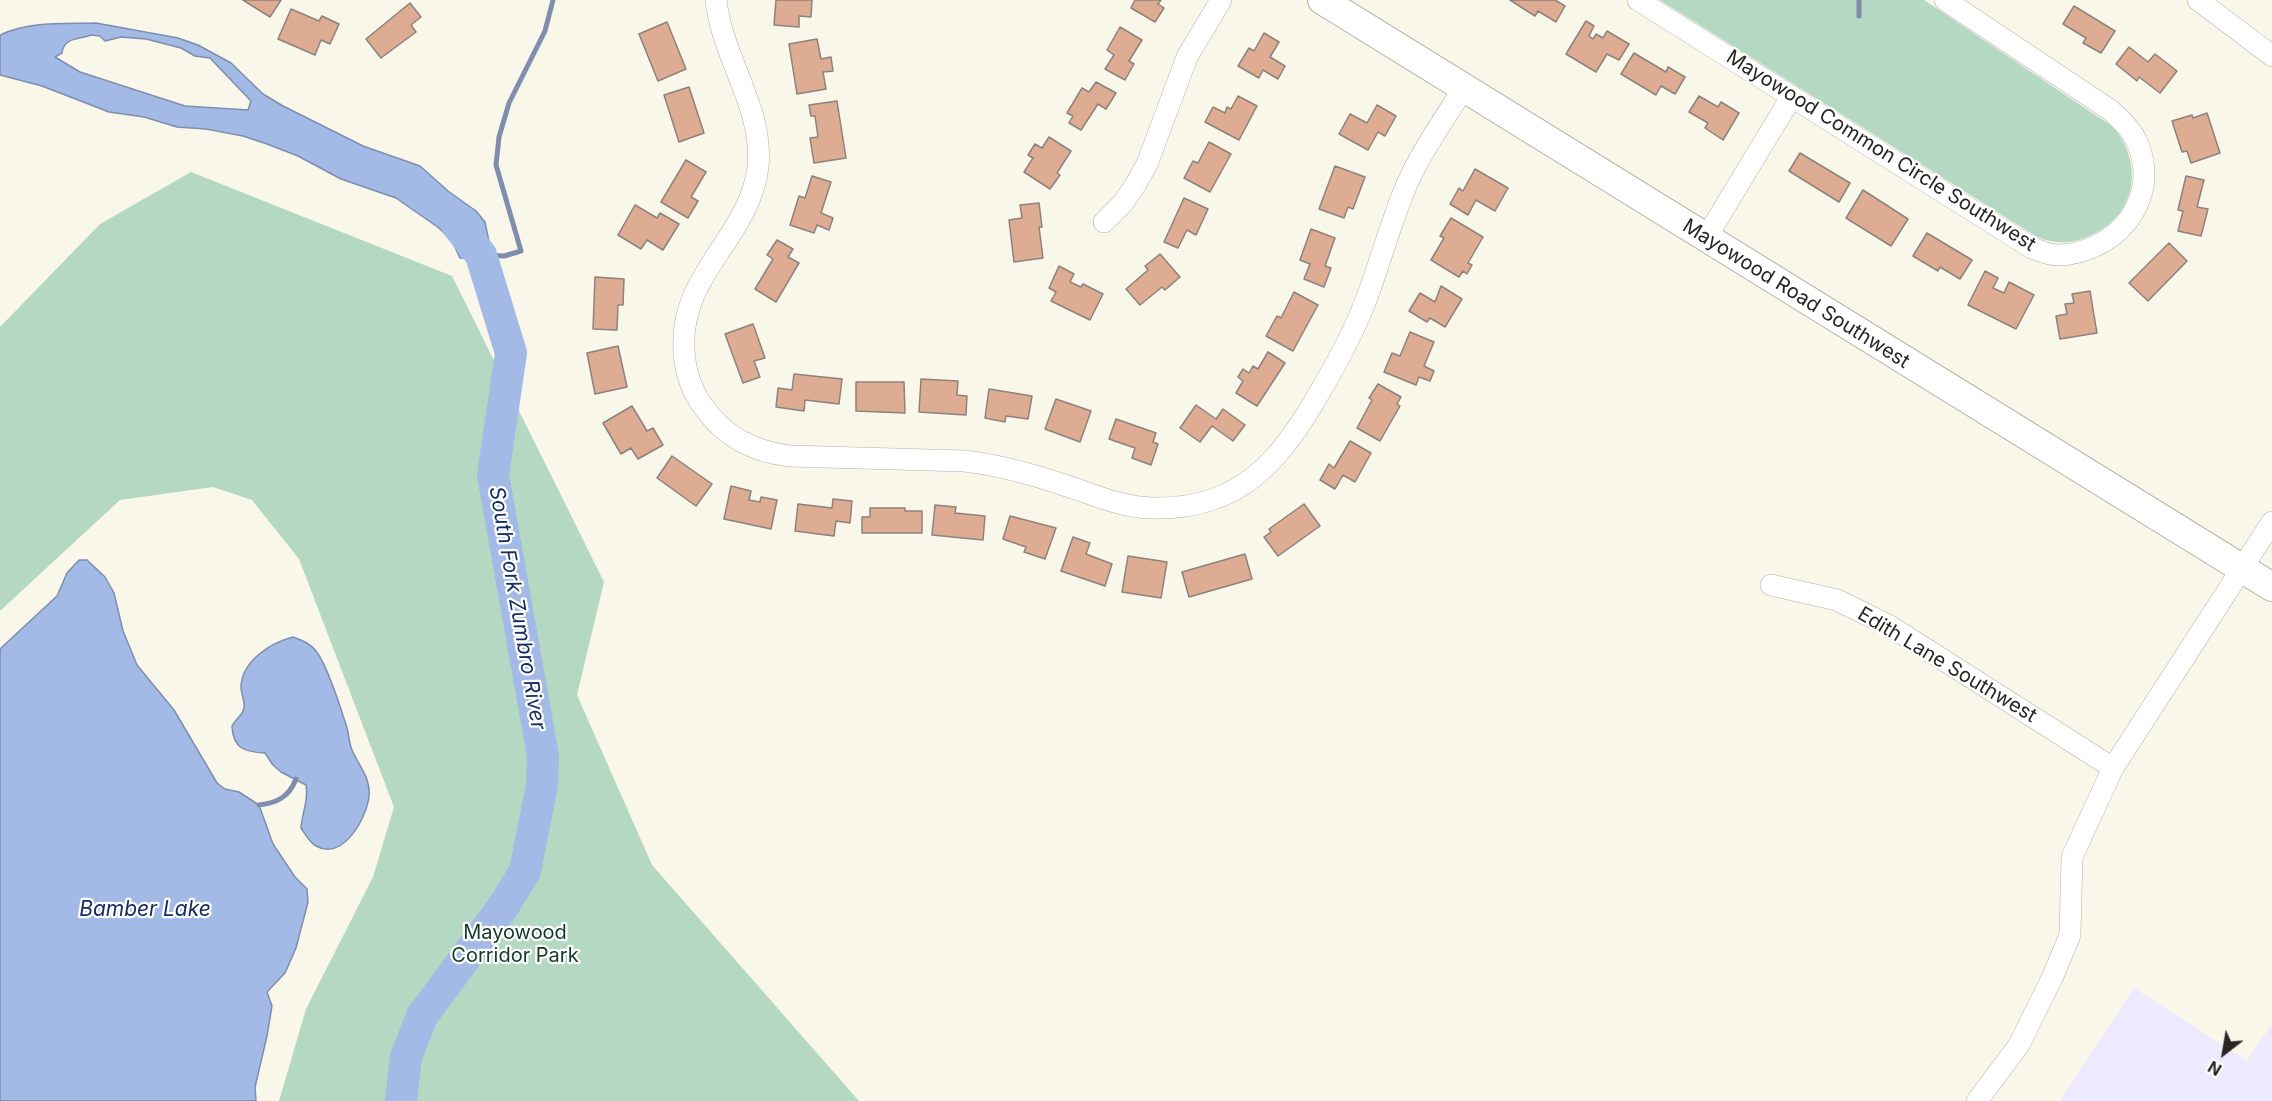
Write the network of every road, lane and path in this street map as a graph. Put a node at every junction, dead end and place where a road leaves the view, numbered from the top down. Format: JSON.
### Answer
{"nodes":[{"id":1,"x":716,"y":0,"type":"edge"},
{"id":2,"x":1221,"y":0,"type":"edge"},
{"id":3,"x":1322,"y":0,"type":"edge"},
{"id":4,"x":1638,"y":0,"type":"edge"},
{"id":5,"x":1945,"y":0,"type":"edge"},
{"id":6,"x":2198,"y":0,"type":"edge"},
{"id":7,"x":2272,"y":56,"type":"edge"},
{"id":8,"x":1464,"y":88,"type":"junction"},
{"id":9,"x":1792,"y":96,"type":"junction"},
{"id":10,"x":1104,"y":222,"type":"dead end"},
{"id":11,"x":1706,"y":238,"type":"junction"},
{"id":12,"x":2272,"y":522,"type":"edge"},
{"id":13,"x":2242,"y":569,"type":"junction"},
{"id":14,"x":1771,"y":585,"type":"dead end"},
{"id":15,"x":2272,"y":587,"type":"edge"},
{"id":16,"x":2113,"y":768,"type":"junction"},
{"id":17,"x":1977,"y":1101,"type":"edge"}],
"edges":[{"from":1,"to":8,"type":"street"},
{"from":2,"to":10,"type":"street"},
{"from":3,"to":8,"type":"street","name":"Mayowood Road Southwest"},
{"from":4,"to":9,"type":"street","name":"Mayowood Common Circle Southwest"},
{"from":5,"to":9,"type":"street","name":"Mayowood Common Circle Southwest"},
{"from":6,"to":7,"type":"street"},
{"from":8,"to":11,"type":"street","name":"Mayowood Road Southwest"},
{"from":9,"to":11,"type":"street"},
{"from":11,"to":13,"type":"street","name":"Mayowood Road Southwest"},
{"from":12,"to":13,"type":"street"},
{"from":13,"to":15,"type":"street","name":"Mayowood Road Southwest"},
{"from":13,"to":16,"type":"street"},
{"from":14,"to":16,"type":"street","name":"Edith Lane Southwest"},
{"from":16,"to":17,"type":"street"}]}
